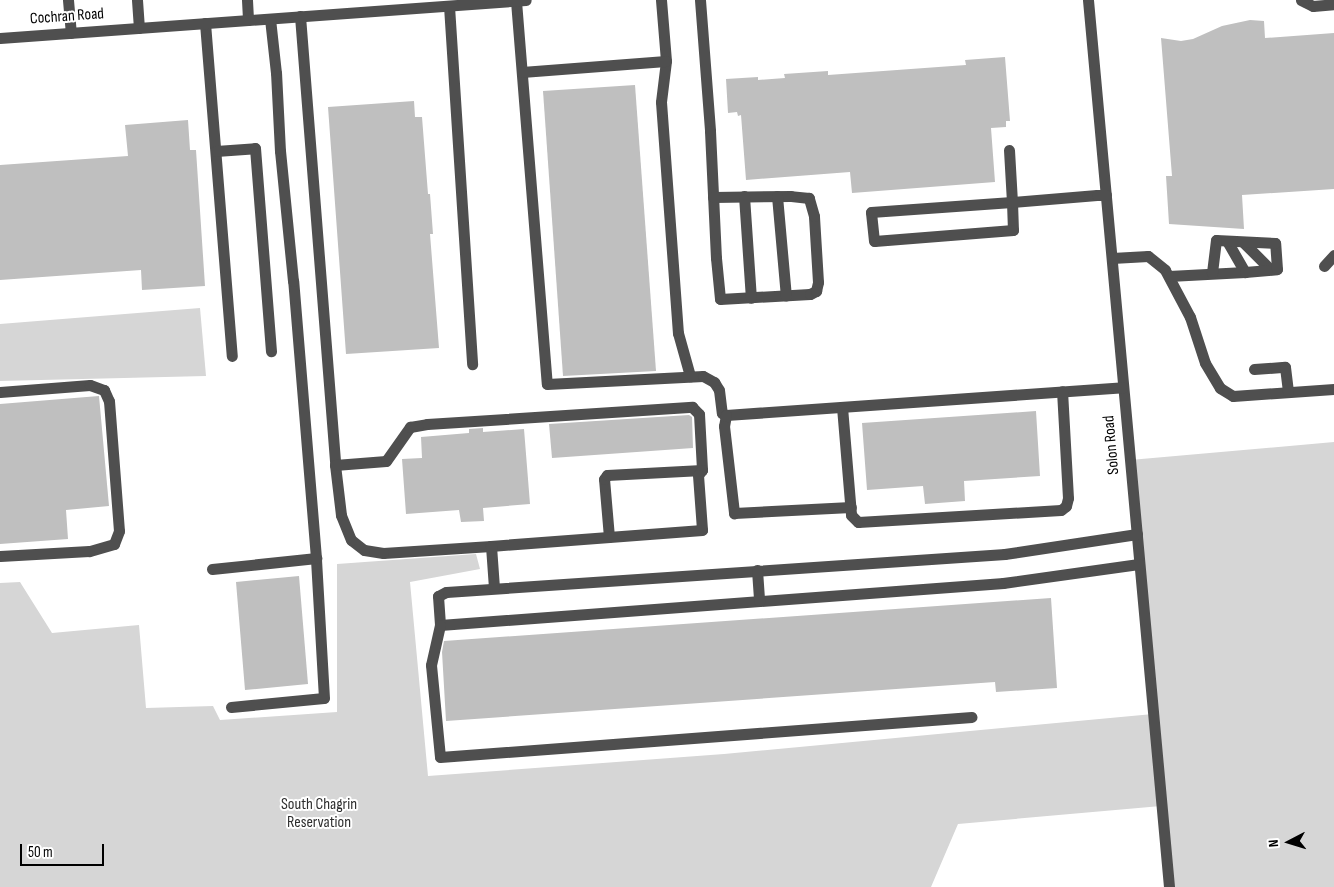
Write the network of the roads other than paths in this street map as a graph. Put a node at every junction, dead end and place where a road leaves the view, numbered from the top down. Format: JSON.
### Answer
{"nodes":[{"id":1,"x":68,"y":0,"type":"edge"},
{"id":2,"x":137,"y":0,"type":"edge"},
{"id":3,"x":247,"y":0,"type":"edge"},
{"id":4,"x":521,"y":0,"type":"edge"},
{"id":5,"x":661,"y":0,"type":"edge"},
{"id":6,"x":700,"y":0,"type":"edge"},
{"id":7,"x":1088,"y":0,"type":"edge"},
{"id":8,"x":1301,"y":0,"type":"edge"},
{"id":9,"x":1334,"y":4,"type":"edge"},
{"id":10,"x":377,"y":5,"type":"edge"},
{"id":11,"x":449,"y":6,"type":"junction"},
{"id":12,"x":300,"y":16,"type":"junction"},
{"id":13,"x":270,"y":19,"type":"junction"},
{"id":14,"x":248,"y":20,"type":"junction"},
{"id":15,"x":205,"y":23,"type":"junction"},
{"id":16,"x":139,"y":28,"type":"junction"},
{"id":17,"x":70,"y":33,"type":"junction"},
{"id":18,"x":0,"y":38,"type":"edge"},
{"id":19,"x":666,"y":61,"type":"junction"},
{"id":20,"x":522,"y":72,"type":"junction"},
{"id":21,"x":1009,"y":150,"type":"dead end"},
{"id":22,"x":216,"y":151,"type":"junction"},
{"id":23,"x":1106,"y":195,"type":"junction"},
{"id":24,"x":744,"y":196,"type":"junction"},
{"id":25,"x":777,"y":196,"type":"junction"},
{"id":26,"x":713,"y":197,"type":"junction"},
{"id":27,"x":1012,"y":202,"type":"junction"},
{"id":28,"x":1227,"y":241,"type":"junction"},
{"id":29,"x":1243,"y":242,"type":"junction"},
{"id":30,"x":1334,"y":255,"type":"edge"},
{"id":31,"x":1112,"y":258,"type":"junction"},
{"id":32,"x":1324,"y":266,"type":"dead end"},
{"id":33,"x":1270,"y":270,"type":"junction"},
{"id":34,"x":1245,"y":272,"type":"junction"},
{"id":35,"x":1212,"y":273,"type":"junction"},
{"id":36,"x":1169,"y":276,"type":"junction"},
{"id":37,"x":786,"y":296,"type":"junction"},
{"id":38,"x":752,"y":298,"type":"junction"},
{"id":39,"x":272,"y":351,"type":"dead end"},
{"id":40,"x":232,"y":356,"type":"dead end"},
{"id":41,"x":472,"y":364,"type":"dead end"},
{"id":42,"x":1254,"y":369,"type":"dead end"},
{"id":43,"x":690,"y":376,"type":"junction"},
{"id":44,"x":1123,"y":387,"type":"junction"},
{"id":45,"x":1334,"y":389,"type":"edge"},
{"id":46,"x":1062,"y":391,"type":"junction"},
{"id":47,"x":0,"y":392,"type":"edge"},
{"id":48,"x":1288,"y":392,"type":"junction"},
{"id":49,"x":842,"y":407,"type":"junction"},
{"id":50,"x":726,"y":415,"type":"junction"},
{"id":51,"x":335,"y":465,"type":"junction"},
{"id":52,"x":702,"y":470,"type":"junction"},
{"id":53,"x":851,"y":508,"type":"junction"},
{"id":54,"x":1137,"y":534,"type":"junction"},
{"id":55,"x":609,"y":537,"type":"junction"},
{"id":56,"x":491,"y":546,"type":"junction"},
{"id":57,"x":0,"y":556,"type":"edge"},
{"id":58,"x":316,"y":558,"type":"junction"},
{"id":59,"x":1139,"y":564,"type":"junction"},
{"id":60,"x":212,"y":569,"type":"dead end"},
{"id":61,"x":757,"y":570,"type":"junction"},
{"id":62,"x":494,"y":588,"type":"junction"},
{"id":63,"x":759,"y":601,"type":"junction"},
{"id":64,"x":440,"y":625,"type":"junction"},
{"id":65,"x":231,"y":707,"type":"dead end"},
{"id":66,"x":971,"y":717,"type":"dead end"},
{"id":67,"x":1169,"y":887,"type":"edge"}],
"edges":[{"from":1,"to":17,"type":"street"},
{"from":2,"to":16,"type":"street"},
{"from":3,"to":14,"type":"street"},
{"from":4,"to":11,"type":"street","name":"Cochran Road"},
{"from":4,"to":20,"type":"street"},
{"from":5,"to":19,"type":"street"},
{"from":6,"to":26,"type":"street"},
{"from":7,"to":23,"type":"street","name":"Solon Road"},
{"from":8,"to":9,"type":"street"},
{"from":10,"to":11,"type":"street","name":"Cochran Road"},
{"from":10,"to":12,"type":"street","name":"Cochran Road"},
{"from":11,"to":41,"type":"street"},
{"from":12,"to":13,"type":"street","name":"Cochran Road"},
{"from":12,"to":51,"type":"street"},
{"from":13,"to":14,"type":"street","name":"Cochran Road"},
{"from":13,"to":58,"type":"street"},
{"from":14,"to":15,"type":"street","name":"Cochran Road"},
{"from":15,"to":16,"type":"street","name":"Cochran Road"},
{"from":15,"to":22,"type":"street"},
{"from":16,"to":17,"type":"street","name":"Cochran Road"},
{"from":17,"to":18,"type":"street","name":"Cochran Road"},
{"from":19,"to":20,"type":"street"},
{"from":19,"to":43,"type":"street"},
{"from":20,"to":43,"type":"street"},
{"from":21,"to":27,"type":"street"},
{"from":22,"to":39,"type":"street"},
{"from":22,"to":40,"type":"street"},
{"from":23,"to":27,"type":"street"},
{"from":23,"to":31,"type":"street","name":"Solon Road"},
{"from":24,"to":25,"type":"street"},
{"from":24,"to":26,"type":"street"},
{"from":24,"to":38,"type":"street"},
{"from":25,"to":37,"type":"street"},
{"from":25,"to":37,"type":"street"},
{"from":26,"to":38,"type":"street"},
{"from":27,"to":27,"type":"street"},
{"from":28,"to":29,"type":"street"},
{"from":28,"to":34,"type":"street"},
{"from":28,"to":35,"type":"street"},
{"from":29,"to":33,"type":"street"},
{"from":29,"to":33,"type":"street"},
{"from":30,"to":32,"type":"street"},
{"from":31,"to":36,"type":"street"},
{"from":31,"to":44,"type":"street","name":"Solon Road"},
{"from":33,"to":34,"type":"street"},
{"from":34,"to":35,"type":"street"},
{"from":35,"to":36,"type":"street"},
{"from":36,"to":48,"type":"street"},
{"from":37,"to":38,"type":"street"},
{"from":42,"to":48,"type":"street"},
{"from":43,"to":50,"type":"street"},
{"from":44,"to":46,"type":"street"},
{"from":44,"to":54,"type":"street","name":"Solon Road"},
{"from":45,"to":48,"type":"street"},
{"from":46,"to":49,"type":"street"},
{"from":46,"to":53,"type":"street"},
{"from":47,"to":57,"type":"street"},
{"from":49,"to":50,"type":"street"},
{"from":49,"to":53,"type":"street"},
{"from":50,"to":53,"type":"street"},
{"from":51,"to":52,"type":"street"},
{"from":51,"to":56,"type":"street"},
{"from":52,"to":55,"type":"street"},
{"from":52,"to":55,"type":"street"},
{"from":54,"to":59,"type":"street","name":"Solon Road"},
{"from":54,"to":61,"type":"street"},
{"from":55,"to":56,"type":"street"},
{"from":56,"to":62,"type":"street"},
{"from":58,"to":60,"type":"street"},
{"from":58,"to":65,"type":"street"},
{"from":59,"to":63,"type":"street"},
{"from":59,"to":67,"type":"street","name":"Solon Road"},
{"from":61,"to":62,"type":"street"},
{"from":61,"to":63,"type":"street"},
{"from":62,"to":64,"type":"street"},
{"from":63,"to":64,"type":"street"},
{"from":64,"to":66,"type":"street"}]}
